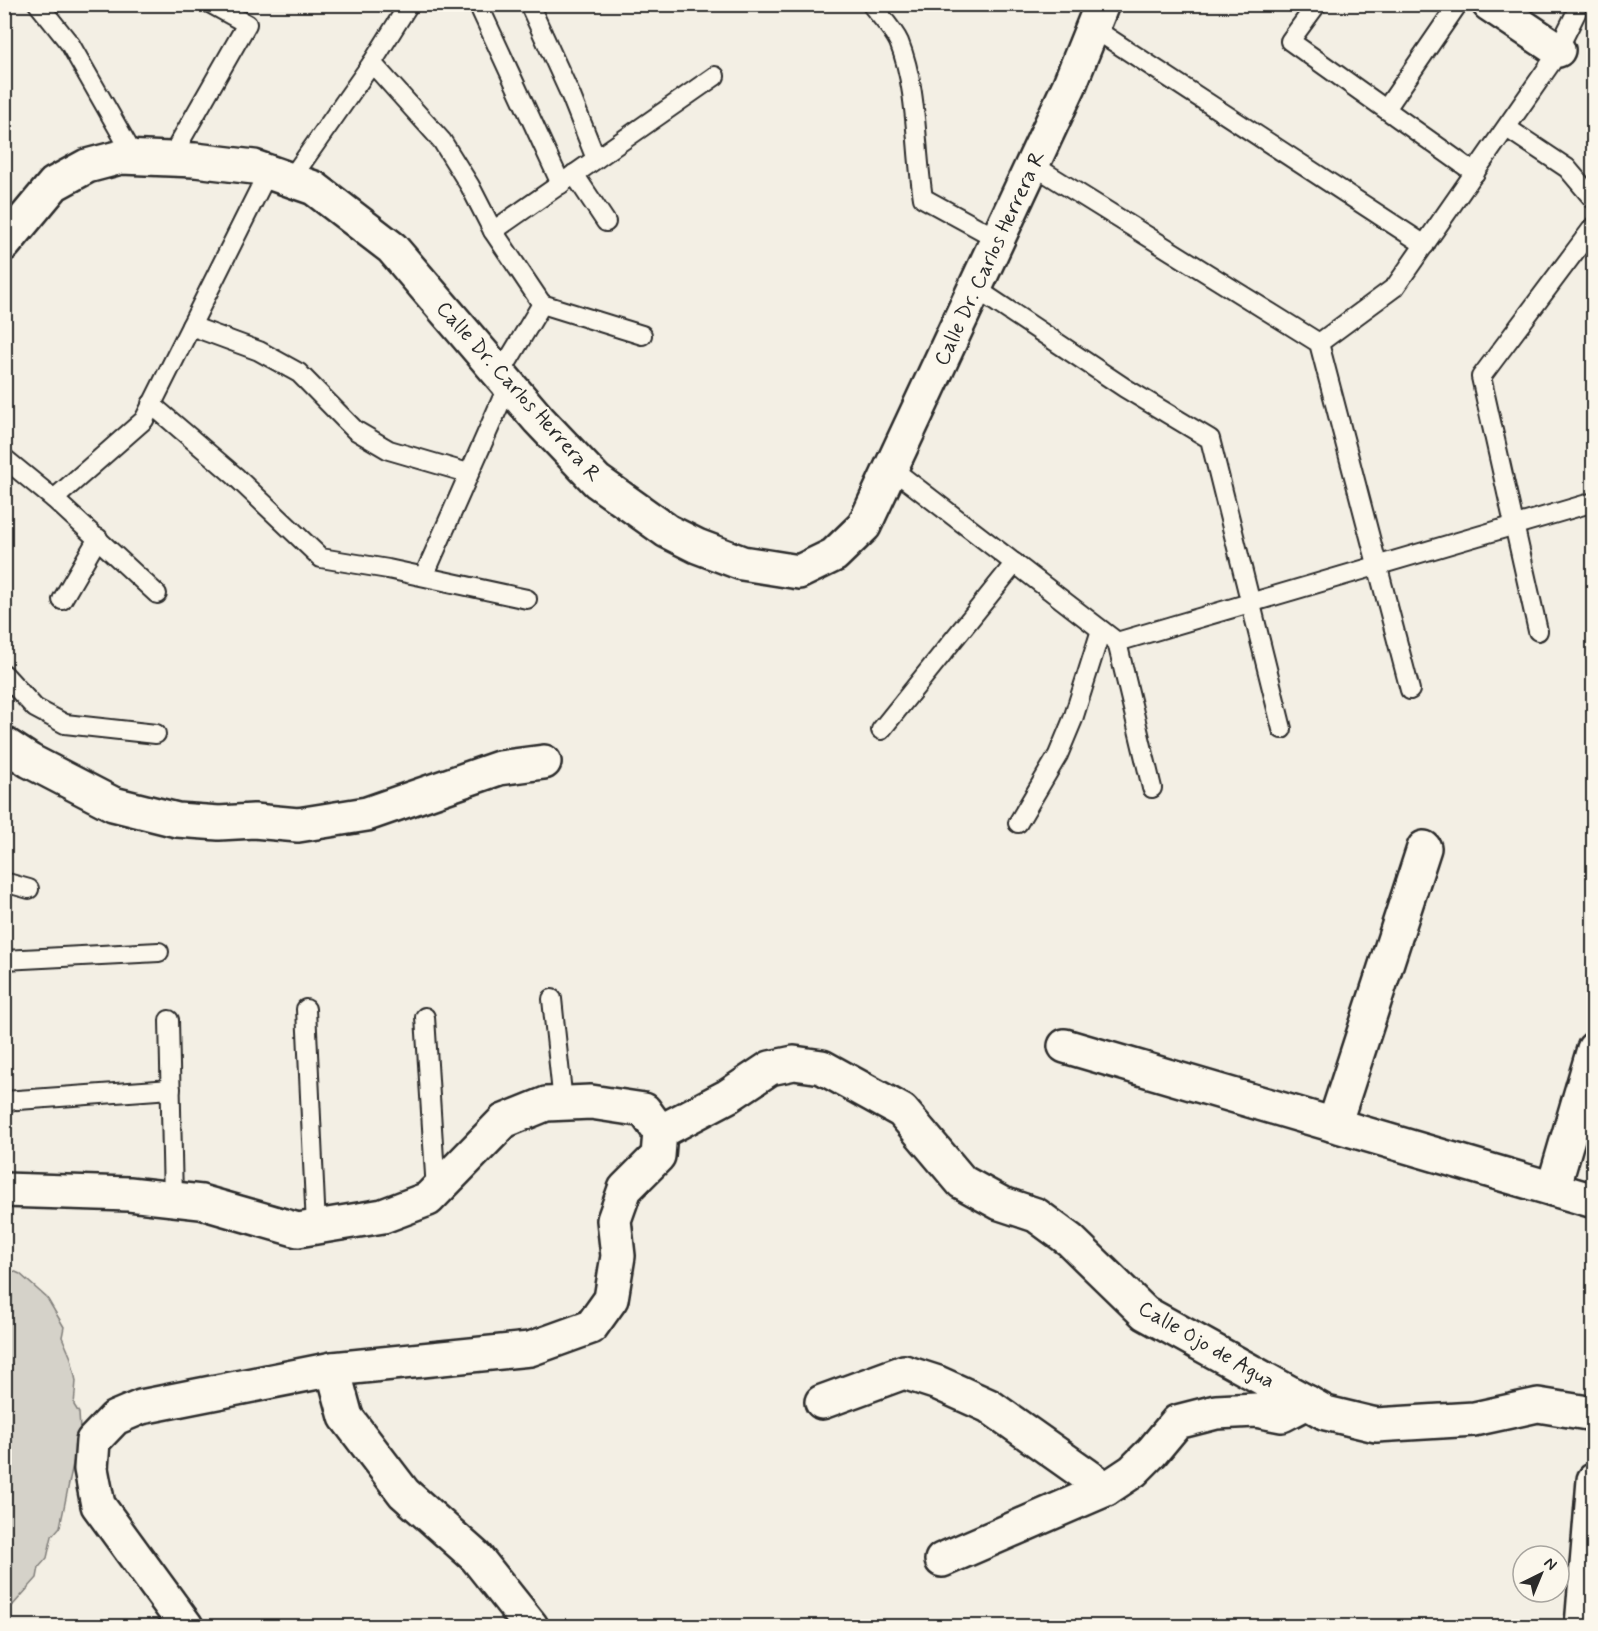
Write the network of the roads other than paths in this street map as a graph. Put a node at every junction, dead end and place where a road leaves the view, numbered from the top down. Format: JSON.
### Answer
{"nodes":[{"id":1,"x":38,"y":4,"type":"edge"},
{"id":2,"x":211,"y":4,"type":"edge"},
{"id":3,"x":477,"y":4,"type":"edge"},
{"id":4,"x":529,"y":4,"type":"edge"},
{"id":5,"x":871,"y":4,"type":"edge"},
{"id":6,"x":1317,"y":4,"type":"edge"},
{"id":7,"x":1458,"y":4,"type":"edge"},
{"id":8,"x":1489,"y":4,"type":"edge"},
{"id":9,"x":401,"y":7,"type":"edge"},
{"id":10,"x":1576,"y":13,"type":"dead end"},
{"id":11,"x":1097,"y":16,"type":"edge"},
{"id":12,"x":1558,"y":50,"type":"junction"},
{"id":13,"x":372,"y":63,"type":"junction"},
{"id":14,"x":715,"y":76,"type":"dead end"},
{"id":15,"x":1386,"y":109,"type":"junction"},
{"id":16,"x":1507,"y":128,"type":"junction"},
{"id":17,"x":135,"y":158,"type":"junction"},
{"id":18,"x":170,"y":159,"type":"junction"},
{"id":19,"x":596,"y":159,"type":"junction"},
{"id":20,"x":1033,"y":165,"type":"junction"},
{"id":21,"x":1475,"y":173,"type":"junction"},
{"id":22,"x":279,"y":176,"type":"junction"},
{"id":23,"x":567,"y":179,"type":"junction"},
{"id":24,"x":1593,"y":200,"type":"edge"},
{"id":25,"x":606,"y":222,"type":"dead end"},
{"id":26,"x":1593,"y":225,"type":"edge"},
{"id":27,"x":10,"y":226,"type":"edge"},
{"id":28,"x":493,"y":231,"type":"junction"},
{"id":29,"x":998,"y":239,"type":"junction"},
{"id":30,"x":1425,"y":245,"type":"junction"},
{"id":31,"x":975,"y":288,"type":"junction"},
{"id":32,"x":542,"y":304,"type":"junction"},
{"id":33,"x":191,"y":326,"type":"junction"},
{"id":34,"x":642,"y":335,"type":"dead end"},
{"id":35,"x":1319,"y":343,"type":"junction"},
{"id":36,"x":504,"y":378,"type":"junction"},
{"id":37,"x":151,"y":404,"type":"junction"},
{"id":38,"x":4,"y":458,"type":"edge"},
{"id":39,"x":891,"y":468,"type":"junction"},
{"id":40,"x":468,"y":473,"type":"junction"},
{"id":41,"x":54,"y":500,"type":"junction"},
{"id":42,"x":1593,"y":502,"type":"edge"},
{"id":43,"x":1514,"y":525,"type":"junction"},
{"id":44,"x":98,"y":538,"type":"junction"},
{"id":45,"x":1015,"y":563,"type":"junction"},
{"id":46,"x":1377,"y":566,"type":"junction"},
{"id":47,"x":424,"y":576,"type":"junction"},
{"id":48,"x":157,"y":594,"type":"dead end"},
{"id":49,"x":527,"y":598,"type":"dead end"},
{"id":50,"x":62,"y":600,"type":"dead end"},
{"id":51,"x":1250,"y":603,"type":"junction"},
{"id":52,"x":1101,"y":630,"type":"junction"},
{"id":53,"x":1538,"y":631,"type":"dead end"},
{"id":54,"x":1117,"y":642,"type":"junction"},
{"id":55,"x":4,"y":674,"type":"edge"},
{"id":56,"x":1410,"y":690,"type":"dead end"},
{"id":57,"x":1282,"y":729,"type":"dead end"},
{"id":58,"x":881,"y":730,"type":"dead end"},
{"id":59,"x":156,"y":734,"type":"dead end"},
{"id":60,"x":4,"y":744,"type":"edge"},
{"id":61,"x":544,"y":762,"type":"dead end"},
{"id":62,"x":1152,"y":788,"type":"dead end"},
{"id":63,"x":1018,"y":823,"type":"dead end"},
{"id":64,"x":1424,"y":848,"type":"dead end"},
{"id":65,"x":4,"y":882,"type":"edge"},
{"id":66,"x":29,"y":889,"type":"dead end"},
{"id":67,"x":159,"y":952,"type":"dead end"},
{"id":68,"x":4,"y":960,"type":"edge"},
{"id":69,"x":552,"y":999,"type":"dead end"},
{"id":70,"x":306,"y":1009,"type":"dead end"},
{"id":71,"x":425,"y":1017,"type":"dead end"},
{"id":72,"x":170,"y":1020,"type":"dead end"},
{"id":73,"x":1065,"y":1046,"type":"dead end"},
{"id":74,"x":1593,"y":1049,"type":"edge"},
{"id":75,"x":171,"y":1089,"type":"junction"},
{"id":76,"x":4,"y":1101,"type":"edge"},
{"id":77,"x":563,"y":1103,"type":"junction"},
{"id":78,"x":1334,"y":1125,"type":"junction"},
{"id":79,"x":660,"y":1131,"type":"junction"},
{"id":80,"x":4,"y":1190,"type":"edge"},
{"id":81,"x":1553,"y":1190,"type":"junction"},
{"id":82,"x":436,"y":1191,"type":"junction"},
{"id":83,"x":173,"y":1199,"type":"junction"},
{"id":84,"x":1593,"y":1201,"type":"edge"},
{"id":85,"x":316,"y":1227,"type":"junction"},
{"id":86,"x":333,"y":1369,"type":"junction"},
{"id":87,"x":822,"y":1402,"type":"dead end"},
{"id":88,"x":1306,"y":1402,"type":"junction"},
{"id":89,"x":1593,"y":1414,"type":"edge"},
{"id":90,"x":1593,"y":1480,"type":"edge"},
{"id":91,"x":1106,"y":1489,"type":"junction"},
{"id":92,"x":942,"y":1560,"type":"dead end"},
{"id":93,"x":1590,"y":1575,"type":"edge"},
{"id":94,"x":186,"y":1626,"type":"edge"},
{"id":95,"x":531,"y":1626,"type":"edge"},
{"id":96,"x":1582,"y":1626,"type":"edge"}],
"edges":[{"from":1,"to":17,"type":"lane"},
{"from":2,"to":18,"type":"lane"},
{"from":3,"to":23,"type":"lane"},
{"from":4,"to":19,"type":"lane"},
{"from":5,"to":29,"type":"lane"},
{"from":6,"to":15,"type":"lane"},
{"from":7,"to":15,"type":"lane"},
{"from":8,"to":12,"type":"street"},
{"from":9,"to":13,"type":"lane"},
{"from":10,"to":12,"type":"lane"},
{"from":11,"to":20,"type":"street","name":"Calle Dr. Carlos Herrera R"},
{"from":11,"to":30,"type":"lane"},
{"from":12,"to":16,"type":"lane"},
{"from":13,"to":22,"type":"lane"},
{"from":13,"to":28,"type":"lane"},
{"from":14,"to":19,"type":"lane"},
{"from":15,"to":21,"type":"lane"},
{"from":16,"to":21,"type":"lane"},
{"from":16,"to":24,"type":"lane"},
{"from":17,"to":18,"type":"street","name":"Calle Dr. Carlos Herrera R"},
{"from":17,"to":27,"type":"street","name":"Calle Dr. Carlos Herrera R"},
{"from":18,"to":22,"type":"street","name":"Calle Dr. Carlos Herrera R"},
{"from":19,"to":23,"type":"lane"},
{"from":20,"to":29,"type":"street","name":"Calle Dr. Carlos Herrera R"},
{"from":20,"to":35,"type":"lane"},
{"from":21,"to":30,"type":"lane"},
{"from":22,"to":33,"type":"lane"},
{"from":22,"to":36,"type":"street","name":"Calle Dr. Carlos Herrera R"},
{"from":23,"to":25,"type":"lane"},
{"from":23,"to":28,"type":"lane"},
{"from":26,"to":43,"type":"lane"},
{"from":28,"to":32,"type":"lane"},
{"from":29,"to":31,"type":"street","name":"Calle Dr. Carlos Herrera R"},
{"from":30,"to":35,"type":"lane"},
{"from":31,"to":39,"type":"street","name":"Calle Dr. Carlos Herrera R"},
{"from":31,"to":51,"type":"lane"},
{"from":32,"to":34,"type":"lane"},
{"from":32,"to":36,"type":"lane"},
{"from":33,"to":37,"type":"lane"},
{"from":33,"to":40,"type":"lane"},
{"from":35,"to":46,"type":"lane"},
{"from":36,"to":39,"type":"street","name":"Calle Dr. Carlos Herrera R"},
{"from":36,"to":40,"type":"lane"},
{"from":37,"to":41,"type":"lane"},
{"from":37,"to":47,"type":"lane"},
{"from":38,"to":41,"type":"lane"},
{"from":39,"to":45,"type":"lane"},
{"from":40,"to":47,"type":"lane"},
{"from":41,"to":44,"type":"lane"},
{"from":42,"to":43,"type":"lane"},
{"from":43,"to":46,"type":"lane"},
{"from":43,"to":53,"type":"lane"},
{"from":44,"to":48,"type":"lane"},
{"from":44,"to":50,"type":"lane"},
{"from":45,"to":52,"type":"lane"},
{"from":45,"to":58,"type":"lane"},
{"from":46,"to":51,"type":"lane"},
{"from":46,"to":56,"type":"lane"},
{"from":47,"to":49,"type":"lane"},
{"from":51,"to":54,"type":"lane"},
{"from":51,"to":57,"type":"lane"},
{"from":52,"to":54,"type":"lane"},
{"from":52,"to":63,"type":"lane"},
{"from":54,"to":62,"type":"lane"},
{"from":55,"to":59,"type":"lane"},
{"from":60,"to":61,"type":"street"},
{"from":64,"to":78,"type":"street"},
{"from":65,"to":66,"type":"lane"},
{"from":67,"to":68,"type":"lane"},
{"from":69,"to":77,"type":"lane"},
{"from":70,"to":85,"type":"lane"},
{"from":71,"to":82,"type":"lane"},
{"from":72,"to":75,"type":"lane"},
{"from":73,"to":78,"type":"street"},
{"from":74,"to":81,"type":"street"},
{"from":75,"to":76,"type":"lane"},
{"from":75,"to":83,"type":"lane"},
{"from":77,"to":79,"type":"street"},
{"from":77,"to":82,"type":"street"},
{"from":78,"to":81,"type":"street"},
{"from":79,"to":86,"type":"street"},
{"from":79,"to":88,"type":"street","name":"Calle Ojo de Agua"},
{"from":80,"to":83,"type":"street"},
{"from":81,"to":84,"type":"street"},
{"from":82,"to":85,"type":"street"},
{"from":83,"to":85,"type":"street"},
{"from":86,"to":94,"type":"street"},
{"from":86,"to":95,"type":"street"},
{"from":87,"to":91,"type":"street"},
{"from":88,"to":89,"type":"street","name":"Calle Ojo de Agua"},
{"from":88,"to":91,"type":"street"},
{"from":90,"to":93,"type":"street"},
{"from":91,"to":92,"type":"street"},
{"from":93,"to":96,"type":"street"}]}
